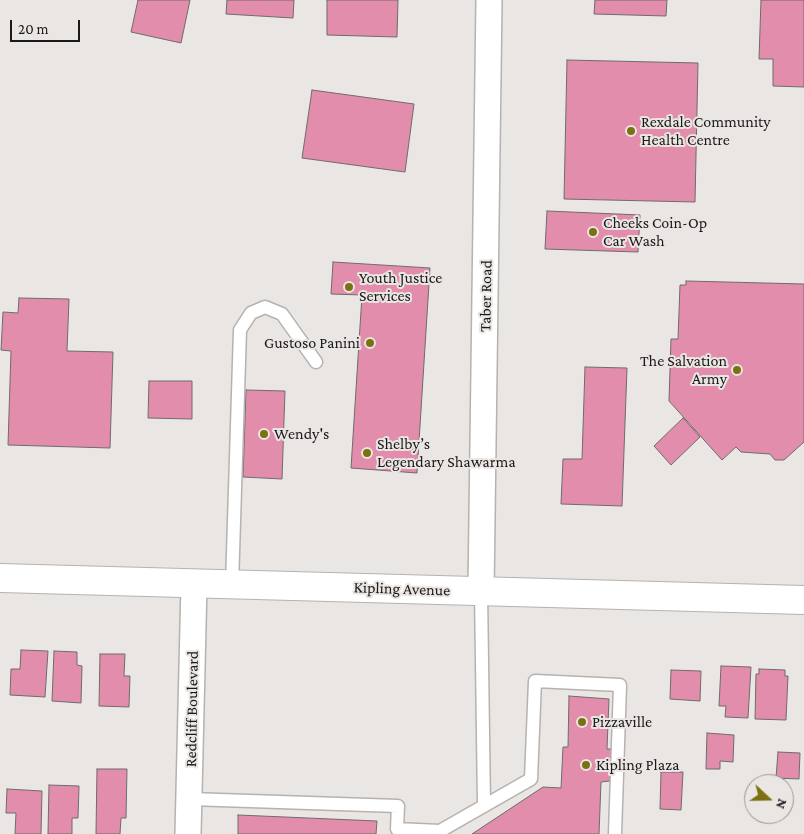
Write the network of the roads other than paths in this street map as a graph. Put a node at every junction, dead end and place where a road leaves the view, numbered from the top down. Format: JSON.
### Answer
{"nodes":[{"id":1,"x":489,"y":0,"type":"edge"},
{"id":2,"x":316,"y":362,"type":"dead end"},
{"id":3,"x":0,"y":578,"type":"edge"},
{"id":4,"x":194,"y":584,"type":"junction"},
{"id":5,"x":232,"y":584,"type":"junction"},
{"id":6,"x":481,"y":591,"type":"junction"},
{"id":7,"x":804,"y":600,"type":"edge"},
{"id":8,"x":190,"y":800,"type":"junction"},
{"id":9,"x":484,"y":805,"type":"junction"},
{"id":10,"x":188,"y":834,"type":"edge"},
{"id":11,"x":615,"y":834,"type":"edge"}],
"edges":[{"from":1,"to":6,"type":"street","name":"Taber Road"},
{"from":2,"to":5,"type":"lane"},
{"from":3,"to":4,"type":"main road","name":"Kipling Avenue"},
{"from":4,"to":5,"type":"main road","name":"Kipling Avenue"},
{"from":4,"to":8,"type":"street","name":"Redcliff Boulevard"},
{"from":5,"to":6,"type":"main road","name":"Kipling Avenue"},
{"from":6,"to":7,"type":"main road","name":"Kipling Avenue"},
{"from":6,"to":9,"type":"lane"},
{"from":8,"to":9,"type":"lane"},
{"from":8,"to":10,"type":"street","name":"Redcliff Boulevard"},
{"from":9,"to":11,"type":"lane"}]}
